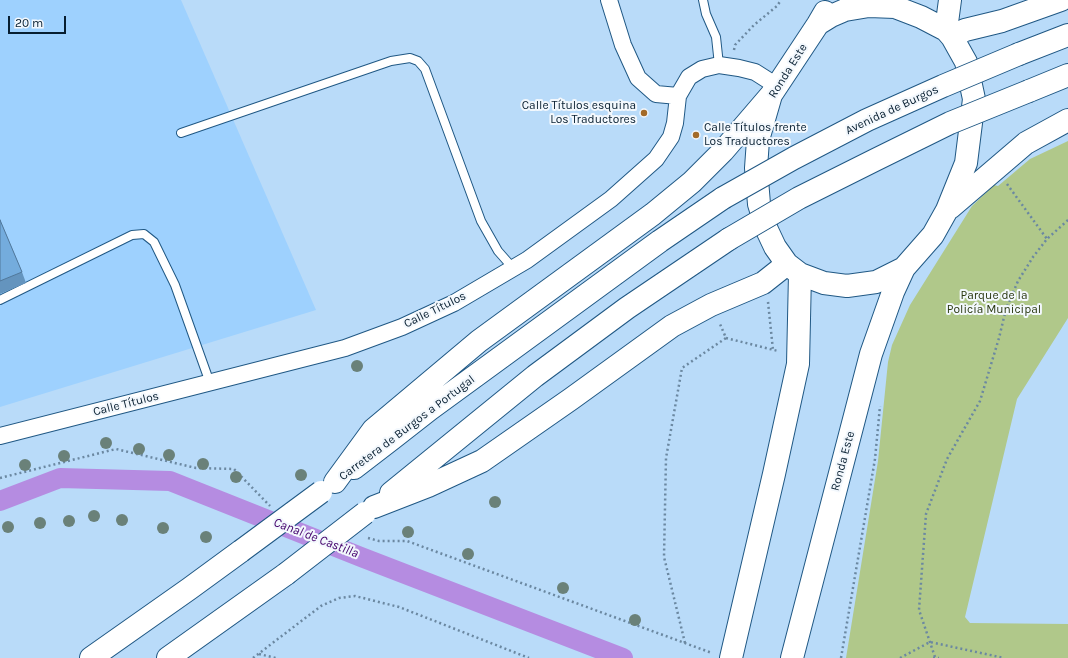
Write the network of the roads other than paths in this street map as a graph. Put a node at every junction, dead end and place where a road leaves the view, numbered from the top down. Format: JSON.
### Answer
{"nodes":[{"id":1,"x":609,"y":0,"type":"edge"},
{"id":2,"x":703,"y":0,"type":"edge"},
{"id":3,"x":831,"y":0,"type":"edge"},
{"id":4,"x":950,"y":0,"type":"edge"},
{"id":5,"x":1057,"y":0,"type":"edge"},
{"id":6,"x":818,"y":24,"type":"junction"},
{"id":7,"x":949,"y":33,"type":"junction"},
{"id":8,"x":1068,"y":35,"type":"edge"},
{"id":9,"x":719,"y":65,"type":"junction"},
{"id":10,"x":1068,"y":75,"type":"edge"},
{"id":11,"x":774,"y":90,"type":"junction"},
{"id":12,"x":678,"y":96,"type":"junction"},
{"id":13,"x":1068,"y":120,"type":"edge"},
{"id":14,"x":180,"y":133,"type":"dead end"},
{"id":15,"x":723,"y":198,"type":"joint"},
{"id":16,"x":947,"y":210,"type":"junction"},
{"id":17,"x":513,"y":268,"type":"junction"},
{"id":18,"x":904,"y":268,"type":"junction"},
{"id":19,"x":793,"y":269,"type":"junction"},
{"id":20,"x":0,"y":300,"type":"edge"},
{"id":21,"x":210,"y":383,"type":"junction"},
{"id":22,"x":0,"y":436,"type":"edge"},
{"id":23,"x":328,"y":487,"type":"junction"},
{"id":24,"x":370,"y":510,"type":"junction"},
{"id":25,"x":189,"y":589,"type":"junction"},
{"id":26,"x":794,"y":649,"type":"edge"},
{"id":27,"x":171,"y":657,"type":"edge"},
{"id":28,"x":725,"y":657,"type":"edge"},
{"id":29,"x":91,"y":658,"type":"edge"},
{"id":30,"x":117,"y":658,"type":"edge"}],
"edges":[{"from":1,"to":12,"type":"street"},
{"from":2,"to":9,"type":"lane"},
{"from":3,"to":6,"type":"highway","name":"Ronda Este"},
{"from":4,"to":7,"type":"highway"},
{"from":5,"to":7,"type":"highway"},
{"from":6,"to":7,"type":"highway","name":"Ronda Este"},
{"from":6,"to":11,"type":"highway","name":"Ronda Este"},
{"from":7,"to":16,"type":"highway","name":"Ronda Este"},
{"from":8,"to":15,"type":"highway","name":"Avenida de Burgos","bridge":true},
{"from":9,"to":11,"type":"street","name":"Calle Títulos"},
{"from":9,"to":12,"type":"street","name":"Calle Títulos"},
{"from":10,"to":24,"type":"highway","bridge":true},
{"from":11,"to":19,"type":"highway","name":"Ronda Este"},
{"from":11,"to":23,"type":"highway"},
{"from":12,"to":17,"type":"street","name":"Calle Títulos"},
{"from":13,"to":16,"type":"highway"},
{"from":14,"to":17,"type":"lane"},
{"from":15,"to":23,"type":"highway","name":"Carretera de Burgos a Portugal"},
{"from":16,"to":18,"type":"highway","name":"Ronda Este"},
{"from":17,"to":21,"type":"street","name":"Calle Títulos"},
{"from":18,"to":19,"type":"highway","name":"Ronda Este"},
{"from":18,"to":26,"type":"highway","name":"Ronda Este"},
{"from":19,"to":24,"type":"highway"},
{"from":19,"to":28,"type":"highway"},
{"from":20,"to":21,"type":"lane"},
{"from":21,"to":22,"type":"street","name":"Calle Títulos"},
{"from":23,"to":25,"type":"highway","name":"Carretera de Burgos a Portugal","bridge":true},
{"from":24,"to":27,"type":"highway","bridge":true},
{"from":25,"to":29,"type":"highway","name":"Carretera de Burgos a Portugal"},
{"from":25,"to":30,"type":"highway"}]}
